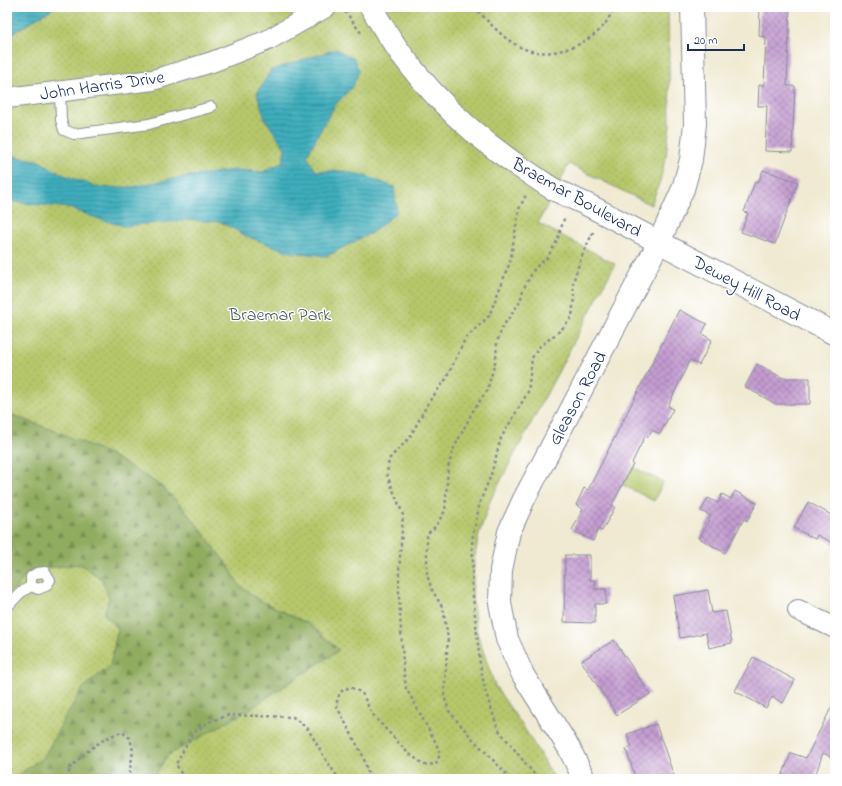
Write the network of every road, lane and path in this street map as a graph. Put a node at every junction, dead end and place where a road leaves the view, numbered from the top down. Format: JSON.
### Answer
{"nodes":[{"id":1,"x":326,"y":7,"type":"edge"},
{"id":2,"x":371,"y":7,"type":"edge"},
{"id":3,"x":474,"y":7,"type":"edge"},
{"id":4,"x":615,"y":7,"type":"edge"},
{"id":5,"x":692,"y":7,"type":"edge"},
{"id":6,"x":60,"y":91,"type":"junction"},
{"id":7,"x":7,"y":98,"type":"edge"},
{"id":8,"x":211,"y":107,"type":"dead end"},
{"id":9,"x":528,"y":192,"type":"dead end"},
{"id":10,"x":566,"y":214,"type":"dead end"},
{"id":11,"x":659,"y":242,"type":"junction"},
{"id":12,"x":835,"y":334,"type":"edge"},
{"id":13,"x":31,"y":586,"type":"dead end"},
{"id":14,"x":7,"y":607,"type":"edge"},
{"id":15,"x":798,"y":610,"type":"dead end"},
{"id":16,"x":835,"y":628,"type":"edge"},
{"id":17,"x":72,"y":779,"type":"edge"},
{"id":18,"x":131,"y":779,"type":"edge"},
{"id":19,"x":184,"y":779,"type":"edge"},
{"id":20,"x":339,"y":779,"type":"edge"},
{"id":21,"x":370,"y":779,"type":"edge"},
{"id":22,"x":511,"y":779,"type":"edge"},
{"id":23,"x":584,"y":779,"type":"edge"}],
"edges":[{"from":1,"to":6,"type":"street","name":"John Harris Drive"},
{"from":2,"to":11,"type":"street","name":"Braemar Boulevard"},
{"from":3,"to":4,"type":"path"},
{"from":5,"to":11,"type":"street","name":"Gleason Road"},
{"from":6,"to":7,"type":"street","name":"John Harris Drive"},
{"from":6,"to":8,"type":"lane"},
{"from":9,"to":21,"type":"path"},
{"from":10,"to":22,"type":"path"},
{"from":11,"to":12,"type":"street","name":"Dewey Hill Road"},
{"from":11,"to":23,"type":"street","name":"Gleason Road"},
{"from":13,"to":14,"type":"lane"},
{"from":15,"to":16,"type":"street"},
{"from":17,"to":18,"type":"path"},
{"from":19,"to":20,"type":"path"}]}
